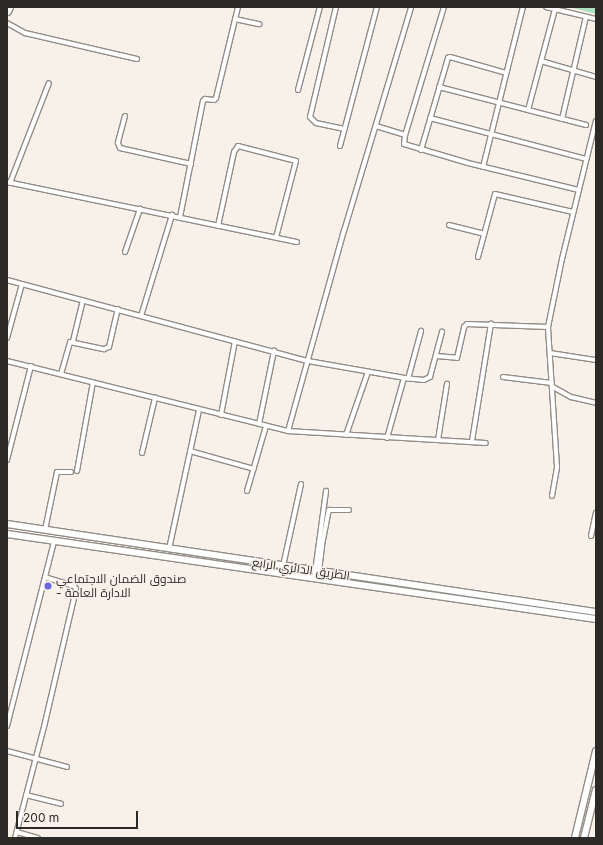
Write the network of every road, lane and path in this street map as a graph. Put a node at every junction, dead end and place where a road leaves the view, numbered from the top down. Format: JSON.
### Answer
{"nodes":[{"id":1,"x":9,"y":7,"type":"edge"},
{"id":2,"x":238,"y":7,"type":"edge"},
{"id":3,"x":320,"y":7,"type":"edge"},
{"id":4,"x":336,"y":7,"type":"edge"},
{"id":5,"x":377,"y":7,"type":"edge"},
{"id":6,"x":411,"y":7,"type":"edge"},
{"id":7,"x":444,"y":7,"type":"edge"},
{"id":8,"x":523,"y":7,"type":"edge"},
{"id":9,"x":546,"y":7,"type":"edge"},
{"id":10,"x":555,"y":9,"type":"junction"},
{"id":11,"x":7,"y":11,"type":"edge"},
{"id":12,"x":586,"y":17,"type":"junction"},
{"id":13,"x":235,"y":19,"type":"junction"},
{"id":14,"x":596,"y":19,"type":"edge"},
{"id":15,"x":7,"y":23,"type":"edge"},
{"id":16,"x":259,"y":24,"type":"dead end"},
{"id":17,"x":137,"y":59,"type":"dead end"},
{"id":18,"x":541,"y":61,"type":"junction"},
{"id":19,"x":574,"y":70,"type":"junction"},
{"id":20,"x":506,"y":73,"type":"junction"},
{"id":21,"x":596,"y":76,"type":"edge"},
{"id":22,"x":49,"y":83,"type":"dead end"},
{"id":23,"x":439,"y":87,"type":"junction"},
{"id":24,"x":298,"y":90,"type":"dead end"},
{"id":25,"x":498,"y":102,"type":"junction"},
{"id":26,"x":528,"y":110,"type":"junction"},
{"id":27,"x":125,"y":116,"type":"dead end"},
{"id":28,"x":430,"y":118,"type":"junction"},
{"id":29,"x":562,"y":119,"type":"junction"},
{"id":30,"x":596,"y":121,"type":"edge"},
{"id":31,"x":586,"y":125,"type":"dead end"},
{"id":32,"x":376,"y":126,"type":"junction"},
{"id":33,"x":344,"y":129,"type":"junction"},
{"id":34,"x":491,"y":134,"type":"junction"},
{"id":35,"x":405,"y":135,"type":"junction"},
{"id":36,"x":340,"y":146,"type":"dead end"},
{"id":37,"x":421,"y":150,"type":"junction"},
{"id":38,"x":586,"y":159,"type":"junction"},
{"id":39,"x":191,"y":164,"type":"junction"},
{"id":40,"x":483,"y":167,"type":"junction"},
{"id":41,"x":9,"y":182,"type":"edge"},
{"id":42,"x":579,"y":190,"type":"junction"},
{"id":43,"x":140,"y":209,"type":"junction"},
{"id":44,"x":574,"y":212,"type":"junction"},
{"id":45,"x":172,"y":215,"type":"junction"},
{"id":46,"x":180,"y":218,"type":"junction"},
{"id":47,"x":449,"y":225,"type":"dead end"},
{"id":48,"x":218,"y":226,"type":"junction"},
{"id":49,"x":484,"y":234,"type":"junction"},
{"id":50,"x":276,"y":237,"type":"junction"},
{"id":51,"x":297,"y":242,"type":"dead end"},
{"id":52,"x":126,"y":252,"type":"dead end"},
{"id":53,"x":478,"y":257,"type":"dead end"},
{"id":54,"x":7,"y":280,"type":"edge"},
{"id":55,"x":22,"y":284,"type":"junction"},
{"id":56,"x":83,"y":300,"type":"junction"},
{"id":57,"x":118,"y":310,"type":"junction"},
{"id":58,"x":141,"y":316,"type":"junction"},
{"id":59,"x":491,"y":324,"type":"junction"},
{"id":60,"x":548,"y":326,"type":"junction"},
{"id":61,"x":421,"y":331,"type":"dead end"},
{"id":62,"x":442,"y":332,"type":"dead end"},
{"id":63,"x":7,"y":338,"type":"edge"},
{"id":64,"x":73,"y":341,"type":"junction"},
{"id":65,"x":235,"y":341,"type":"junction"},
{"id":66,"x":274,"y":351,"type":"junction"},
{"id":67,"x":550,"y":352,"type":"junction"},
{"id":68,"x":436,"y":356,"type":"junction"},
{"id":69,"x":596,"y":360,"type":"edge"},
{"id":70,"x":7,"y":361,"type":"edge"},
{"id":71,"x":308,"y":361,"type":"junction"},
{"id":72,"x":31,"y":366,"type":"junction"},
{"id":73,"x":368,"y":372,"type":"junction"},
{"id":74,"x":61,"y":374,"type":"junction"},
{"id":75,"x":503,"y":377,"type":"dead end"},
{"id":76,"x":406,"y":378,"type":"junction"},
{"id":77,"x":93,"y":382,"type":"junction"},
{"id":78,"x":447,"y":384,"type":"dead end"},
{"id":79,"x":552,"y":385,"type":"junction"},
{"id":80,"x":155,"y":398,"type":"junction"},
{"id":81,"x":596,"y":403,"type":"edge"},
{"id":82,"x":199,"y":410,"type":"junction"},
{"id":83,"x":221,"y":415,"type":"junction"},
{"id":84,"x":259,"y":424,"type":"junction"},
{"id":85,"x":266,"y":426,"type":"junction"},
{"id":86,"x":288,"y":431,"type":"junction"},
{"id":87,"x":346,"y":435,"type":"junction"},
{"id":88,"x":386,"y":438,"type":"junction"},
{"id":89,"x":438,"y":440,"type":"junction"},
{"id":90,"x":472,"y":441,"type":"junction"},
{"id":91,"x":486,"y":443,"type":"dead end"},
{"id":92,"x":190,"y":451,"type":"junction"},
{"id":93,"x":142,"y":453,"type":"dead end"},
{"id":94,"x":7,"y":460,"type":"edge"},
{"id":95,"x":254,"y":469,"type":"junction"},
{"id":96,"x":77,"y":471,"type":"dead end"},
{"id":97,"x":71,"y":472,"type":"dead end"},
{"id":98,"x":301,"y":484,"type":"dead end"},
{"id":99,"x":247,"y":491,"type":"dead end"},
{"id":100,"x":326,"y":491,"type":"dead end"},
{"id":101,"x":552,"y":496,"type":"dead end"},
{"id":102,"x":349,"y":510,"type":"dead end"},
{"id":103,"x":596,"y":514,"type":"edge"},
{"id":104,"x":7,"y":524,"type":"edge"},
{"id":105,"x":45,"y":530,"type":"junction"},
{"id":106,"x":7,"y":534,"type":"edge"},
{"id":107,"x":591,"y":536,"type":"dead end"},
{"id":108,"x":54,"y":542,"type":"junction"},
{"id":109,"x":169,"y":549,"type":"junction"},
{"id":110,"x":196,"y":553,"type":"junction"},
{"id":111,"x":194,"y":562,"type":"junction"},
{"id":112,"x":283,"y":566,"type":"junction"},
{"id":113,"x":317,"y":571,"type":"junction"},
{"id":114,"x":45,"y":577,"type":"junction"},
{"id":115,"x":314,"y":579,"type":"junction"},
{"id":116,"x":596,"y":612,"type":"edge"},
{"id":117,"x":594,"y":619,"type":"edge"},
{"id":118,"x":7,"y":726,"type":"edge"},
{"id":119,"x":7,"y":751,"type":"edge"},
{"id":120,"x":596,"y":751,"type":"edge"},
{"id":121,"x":36,"y":758,"type":"junction"},
{"id":122,"x":67,"y":767,"type":"dead end"},
{"id":123,"x":596,"y":790,"type":"edge"},
{"id":124,"x":26,"y":795,"type":"junction"},
{"id":125,"x":61,"y":804,"type":"dead end"},
{"id":126,"x":17,"y":832,"type":"junction"},
{"id":127,"x":15,"y":838,"type":"edge"},
{"id":128,"x":38,"y":838,"type":"edge"},
{"id":129,"x":575,"y":838,"type":"edge"},
{"id":130,"x":584,"y":838,"type":"edge"}],
"edges":[{"from":1,"to":11,"type":"highway"},
{"from":2,"to":13,"type":"street"},
{"from":3,"to":24,"type":"street"},
{"from":4,"to":33,"type":"street"},
{"from":5,"to":33,"type":"street"},
{"from":6,"to":32,"type":"street"},
{"from":7,"to":35,"type":"street"},
{"from":8,"to":20,"type":"street"},
{"from":9,"to":10,"type":"street"},
{"from":10,"to":12,"type":"street"},
{"from":10,"to":18,"type":"street"},
{"from":12,"to":14,"type":"street"},
{"from":12,"to":19,"type":"street"},
{"from":13,"to":16,"type":"street"},
{"from":13,"to":39,"type":"street"},
{"from":15,"to":17,"type":"street"},
{"from":18,"to":19,"type":"street"},
{"from":18,"to":26,"type":"street"},
{"from":19,"to":21,"type":"street"},
{"from":19,"to":29,"type":"street"},
{"from":20,"to":23,"type":"street"},
{"from":20,"to":25,"type":"street"},
{"from":22,"to":41,"type":"street"},
{"from":23,"to":25,"type":"street"},
{"from":23,"to":28,"type":"street"},
{"from":25,"to":26,"type":"street"},
{"from":25,"to":34,"type":"street"},
{"from":26,"to":29,"type":"street"},
{"from":27,"to":39,"type":"street"},
{"from":28,"to":34,"type":"street"},
{"from":28,"to":37,"type":"street"},
{"from":29,"to":31,"type":"street"},
{"from":30,"to":38,"type":"street"},
{"from":32,"to":35,"type":"street"},
{"from":32,"to":71,"type":"street"},
{"from":33,"to":36,"type":"street"},
{"from":34,"to":38,"type":"street"},
{"from":34,"to":40,"type":"street"},
{"from":35,"to":37,"type":"street"},
{"from":37,"to":40,"type":"street"},
{"from":38,"to":42,"type":"street"},
{"from":39,"to":46,"type":"street"},
{"from":40,"to":42,"type":"street"},
{"from":41,"to":43,"type":"street"},
{"from":42,"to":44,"type":"street"},
{"from":43,"to":45,"type":"street"},
{"from":43,"to":52,"type":"street"},
{"from":44,"to":49,"type":"street"},
{"from":44,"to":60,"type":"street"},
{"from":45,"to":46,"type":"street"},
{"from":45,"to":58,"type":"street"},
{"from":46,"to":48,"type":"street"},
{"from":47,"to":49,"type":"street"},
{"from":48,"to":50,"type":"street"},
{"from":48,"to":50,"type":"street"},
{"from":49,"to":53,"type":"street"},
{"from":50,"to":51,"type":"street"},
{"from":54,"to":55,"type":"street"},
{"from":55,"to":56,"type":"street"},
{"from":55,"to":63,"type":"street"},
{"from":56,"to":57,"type":"street"},
{"from":56,"to":64,"type":"street"},
{"from":57,"to":58,"type":"street"},
{"from":57,"to":64,"type":"street"},
{"from":58,"to":65,"type":"street"},
{"from":59,"to":60,"type":"street"},
{"from":59,"to":68,"type":"street"},
{"from":59,"to":90,"type":"street"},
{"from":60,"to":67,"type":"street"},
{"from":61,"to":76,"type":"street"},
{"from":62,"to":68,"type":"street"},
{"from":64,"to":74,"type":"street"},
{"from":65,"to":66,"type":"street"},
{"from":65,"to":83,"type":"street"},
{"from":66,"to":71,"type":"street"},
{"from":66,"to":84,"type":"street"},
{"from":67,"to":69,"type":"street"},
{"from":67,"to":79,"type":"street"},
{"from":68,"to":76,"type":"street"},
{"from":70,"to":72,"type":"street"},
{"from":71,"to":73,"type":"street"},
{"from":71,"to":86,"type":"street"},
{"from":72,"to":74,"type":"street"},
{"from":72,"to":94,"type":"street"},
{"from":73,"to":76,"type":"street"},
{"from":73,"to":87,"type":"street"},
{"from":74,"to":77,"type":"street"},
{"from":75,"to":79,"type":"street"},
{"from":76,"to":88,"type":"street"},
{"from":77,"to":80,"type":"street"},
{"from":77,"to":96,"type":"street"},
{"from":78,"to":89,"type":"street"},
{"from":79,"to":81,"type":"street"},
{"from":79,"to":101,"type":"street"},
{"from":80,"to":82,"type":"street"},
{"from":80,"to":93,"type":"street"},
{"from":82,"to":83,"type":"street"},
{"from":82,"to":92,"type":"street"},
{"from":83,"to":84,"type":"street"},
{"from":84,"to":85,"type":"street"},
{"from":85,"to":86,"type":"street"},
{"from":85,"to":95,"type":"street"},
{"from":86,"to":87,"type":"street"},
{"from":87,"to":88,"type":"street"},
{"from":88,"to":89,"type":"street"},
{"from":89,"to":90,"type":"street"},
{"from":90,"to":91,"type":"street"},
{"from":92,"to":95,"type":"street"},
{"from":92,"to":109,"type":"street"},
{"from":95,"to":99,"type":"street"},
{"from":97,"to":105,"type":"street"},
{"from":98,"to":112,"type":"street"},
{"from":100,"to":113,"type":"street"},
{"from":102,"to":113,"type":"street"},
{"from":103,"to":107,"type":"street"},
{"from":104,"to":105,"type":"main road","name":"الطريق الدائري الرابع"},
{"from":105,"to":109,"type":"main road","name":"الطريق الدائري الرابع"},
{"from":106,"to":108,"type":"main road","name":"الطريق الدائري الرابع"},
{"from":108,"to":111,"type":"main road","name":"الطريق الدائري الرابع"},
{"from":108,"to":114,"type":"street"},
{"from":109,"to":110,"type":"main road","name":"الطريق الدائري الرابع"},
{"from":110,"to":111,"type":"main road"},
{"from":110,"to":112,"type":"main road","name":"الطريق الدائري الرابع"},
{"from":111,"to":115,"type":"main road","name":"الطريق الدائري الرابع"},
{"from":112,"to":113,"type":"main road","name":"الطريق الدائري الرابع"},
{"from":113,"to":115,"type":"street"},
{"from":113,"to":116,"type":"main road","name":"الطريق الدائري الرابع"},
{"from":114,"to":118,"type":"street"},
{"from":114,"to":121,"type":"street"},
{"from":115,"to":117,"type":"main road","name":"الطريق الدائري الرابع"},
{"from":119,"to":121,"type":"street"},
{"from":120,"to":129,"type":"main road"},
{"from":121,"to":122,"type":"street"},
{"from":121,"to":124,"type":"street"},
{"from":123,"to":130,"type":"main road"},
{"from":124,"to":125,"type":"street"},
{"from":124,"to":126,"type":"street"},
{"from":126,"to":127,"type":"street"},
{"from":126,"to":128,"type":"street"}]}
